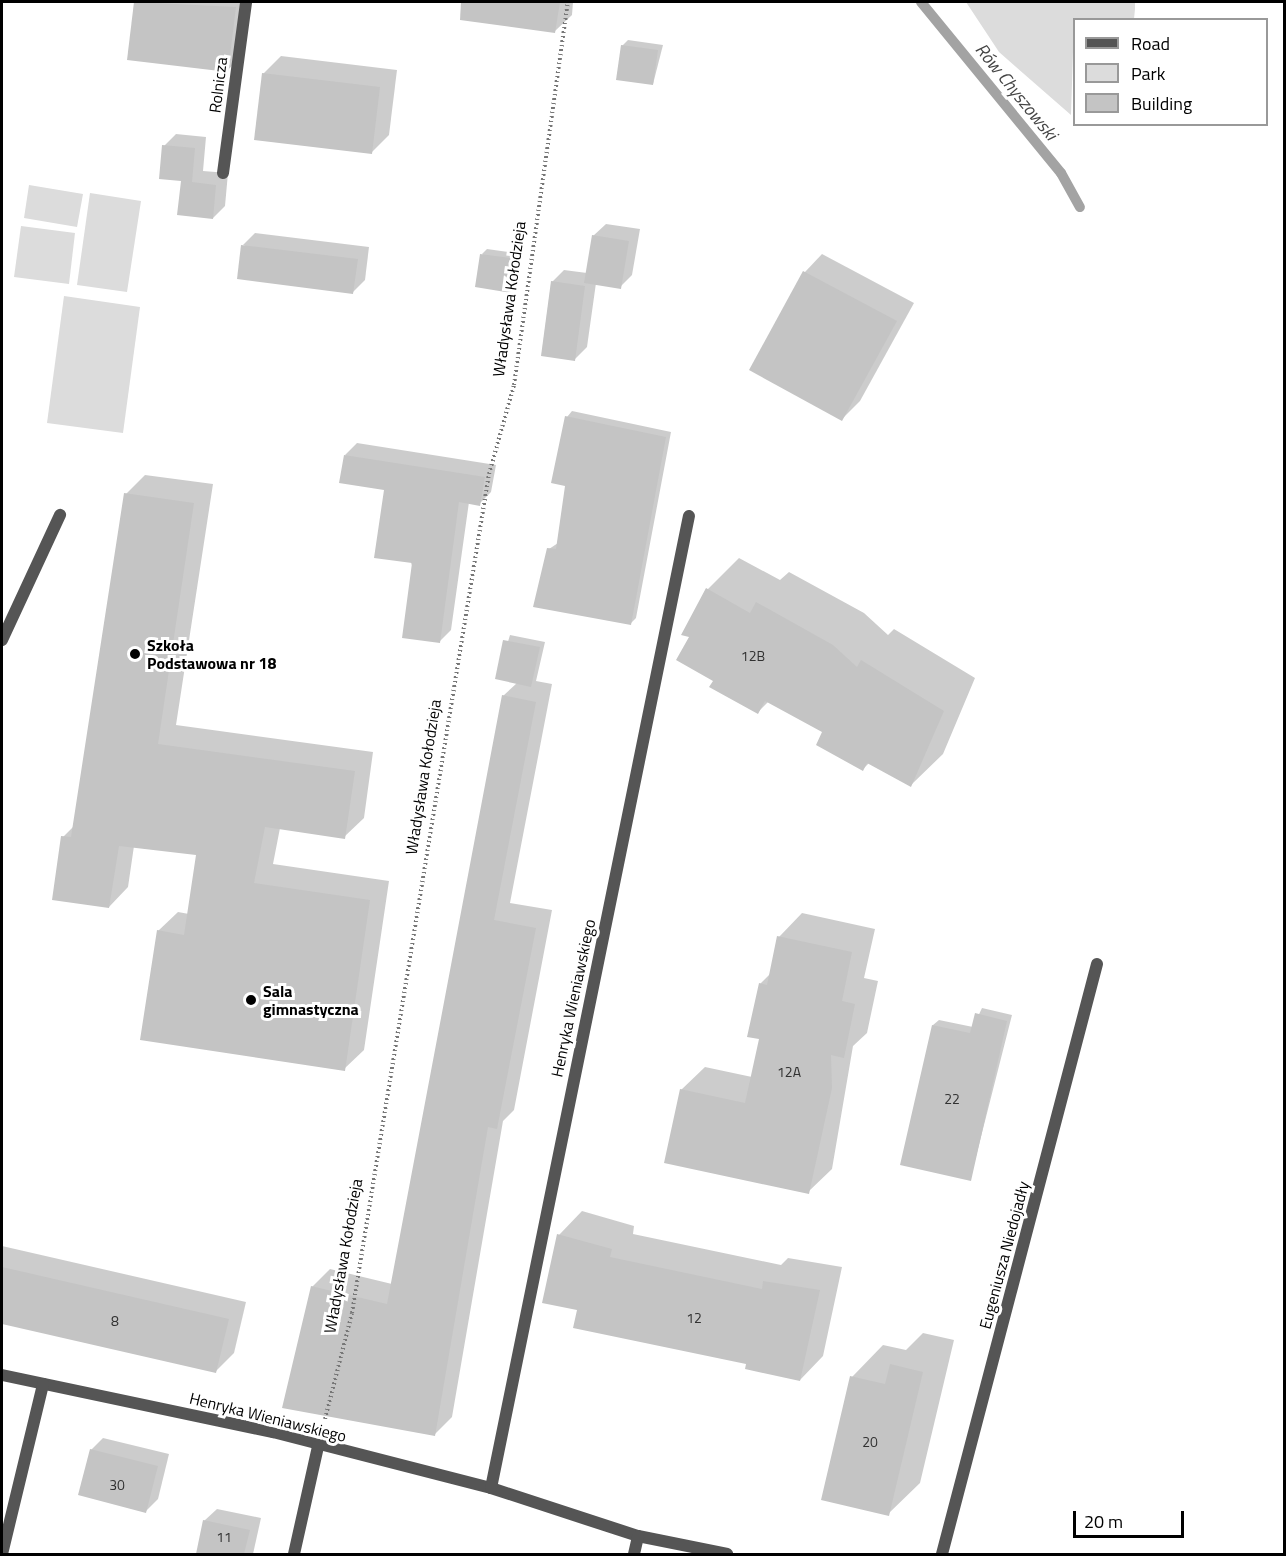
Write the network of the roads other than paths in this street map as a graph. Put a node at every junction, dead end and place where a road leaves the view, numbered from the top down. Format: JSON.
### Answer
{"nodes":[{"id":1,"x":246,"y":2,"type":"edge"},
{"id":2,"x":224,"y":172,"type":"dead end"},
{"id":3,"x":60,"y":515,"type":"dead end"},
{"id":4,"x":689,"y":516,"type":"dead end"},
{"id":5,"x":2,"y":640,"type":"edge"},
{"id":6,"x":1097,"y":964,"type":"dead end"},
{"id":7,"x":2,"y":1375,"type":"edge"},
{"id":8,"x":43,"y":1384,"type":"junction"},
{"id":9,"x":318,"y":1447,"type":"junction"},
{"id":10,"x":491,"y":1488,"type":"junction"},
{"id":11,"x":638,"y":1536,"type":"junction"},
{"id":12,"x":2,"y":1554,"type":"edge"},
{"id":13,"x":294,"y":1554,"type":"edge"},
{"id":14,"x":634,"y":1554,"type":"edge"},
{"id":15,"x":727,"y":1554,"type":"edge"},
{"id":16,"x":942,"y":1554,"type":"edge"}],
"edges":[{"from":1,"to":2,"type":"street","name":"Rolnicza"},
{"from":3,"to":5,"type":"street"},
{"from":4,"to":10,"type":"street","name":"Henryka Wieniawskiego"},
{"from":6,"to":16,"type":"street","name":"Eugeniusza Niedojadły"},
{"from":7,"to":8,"type":"street","name":"Henryka Wieniawskiego"},
{"from":8,"to":9,"type":"street","name":"Henryka Wieniawskiego"},
{"from":8,"to":12,"type":"street"},
{"from":9,"to":10,"type":"street","name":"Henryka Wieniawskiego"},
{"from":9,"to":13,"type":"street"},
{"from":10,"to":11,"type":"street","name":"Henryka Wieniawskiego"},
{"from":11,"to":14,"type":"street"},
{"from":11,"to":15,"type":"street","name":"Henryka Wieniawskiego"}]}
